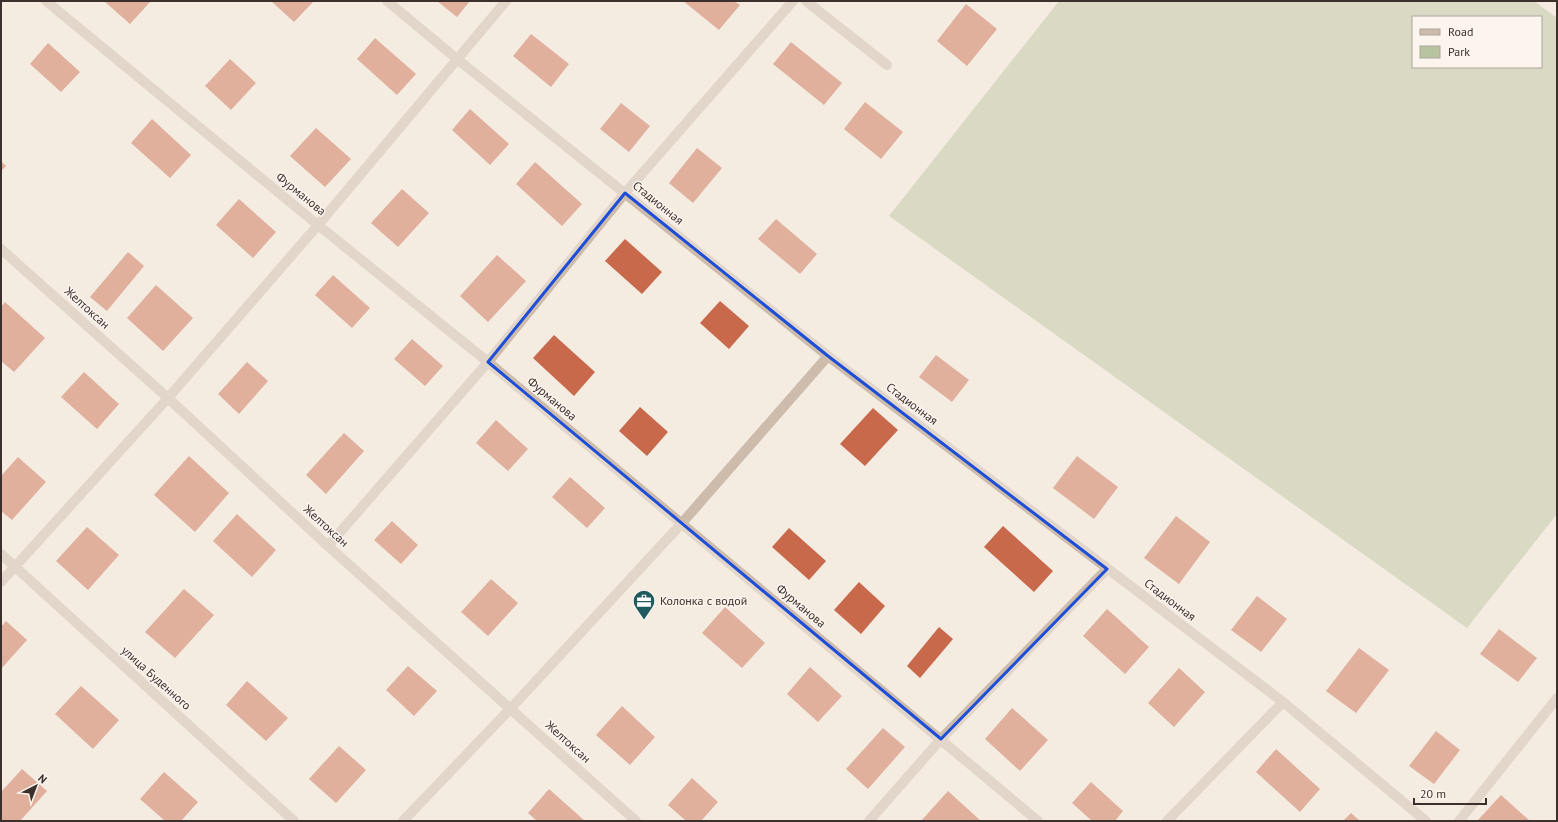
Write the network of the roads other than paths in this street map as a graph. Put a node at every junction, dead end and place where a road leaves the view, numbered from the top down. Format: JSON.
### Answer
{"nodes":[{"id":1,"x":46,"y":1,"type":"edge"},
{"id":2,"x":387,"y":1,"type":"edge"},
{"id":3,"x":506,"y":1,"type":"edge"},
{"id":4,"x":794,"y":1,"type":"edge"},
{"id":5,"x":806,"y":1,"type":"edge"},
{"id":6,"x":456,"y":59,"type":"junction"},
{"id":7,"x":887,"y":66,"type":"dead end"},
{"id":8,"x":625,"y":193,"type":"junction"},
{"id":9,"x":318,"y":225,"type":"junction"},
{"id":10,"x":1,"y":249,"type":"edge"},
{"id":11,"x":828,"y":356,"type":"junction"},
{"id":12,"x":488,"y":362,"type":"junction"},
{"id":13,"x":168,"y":398,"type":"junction"},
{"id":14,"x":682,"y":523,"type":"junction"},
{"id":15,"x":328,"y":546,"type":"junction"},
{"id":16,"x":1,"y":554,"type":"edge"},
{"id":17,"x":15,"y":567,"type":"junction"},
{"id":18,"x":1107,"y":569,"type":"junction"},
{"id":19,"x":1,"y":582,"type":"edge"},
{"id":20,"x":1557,"y":698,"type":"edge"},
{"id":21,"x":1282,"y":702,"type":"junction"},
{"id":22,"x":511,"y":708,"type":"junction"},
{"id":23,"x":941,"y":739,"type":"junction"},
{"id":24,"x":294,"y":821,"type":"edge"},
{"id":25,"x":403,"y":821,"type":"edge"},
{"id":26,"x":636,"y":821,"type":"edge"},
{"id":27,"x":869,"y":821,"type":"edge"},
{"id":28,"x":1038,"y":821,"type":"edge"},
{"id":29,"x":1166,"y":821,"type":"edge"},
{"id":30,"x":1426,"y":821,"type":"edge"},
{"id":31,"x":1459,"y":821,"type":"edge"}],
"edges":[{"from":1,"to":9,"type":"street","name":"Фурманова"},
{"from":2,"to":6,"type":"street","name":"Стадионная"},
{"from":3,"to":6,"type":"street"},
{"from":4,"to":8,"type":"street"},
{"from":5,"to":7,"type":"street"},
{"from":6,"to":8,"type":"street","name":"Стадионная"},
{"from":6,"to":9,"type":"street"},
{"from":8,"to":11,"type":"street","name":"Стадионная"},
{"from":8,"to":12,"type":"street"},
{"from":9,"to":12,"type":"street","name":"Фурманова"},
{"from":9,"to":13,"type":"street"},
{"from":10,"to":13,"type":"street","name":"Желтоксан"},
{"from":11,"to":14,"type":"street"},
{"from":11,"to":18,"type":"street","name":"Стадионная"},
{"from":12,"to":14,"type":"street","name":"Фурманова"},
{"from":12,"to":15,"type":"street"},
{"from":13,"to":15,"type":"street","name":"Желтоксан"},
{"from":13,"to":17,"type":"street"},
{"from":14,"to":22,"type":"street"},
{"from":14,"to":23,"type":"street","name":"Фурманова"},
{"from":15,"to":22,"type":"street","name":"Желтоксан"},
{"from":16,"to":17,"type":"street","name":"улица Буденного"},
{"from":17,"to":19,"type":"street"},
{"from":17,"to":24,"type":"street","name":"улица Буденного"},
{"from":18,"to":21,"type":"street","name":"Стадионная"},
{"from":18,"to":23,"type":"street"},
{"from":20,"to":31,"type":"street"},
{"from":21,"to":29,"type":"street"},
{"from":21,"to":30,"type":"street","name":"Стадионная"},
{"from":22,"to":25,"type":"street"},
{"from":22,"to":26,"type":"street","name":"Желтоксан"},
{"from":23,"to":27,"type":"street"},
{"from":23,"to":28,"type":"street","name":"Фурманова"}]}
